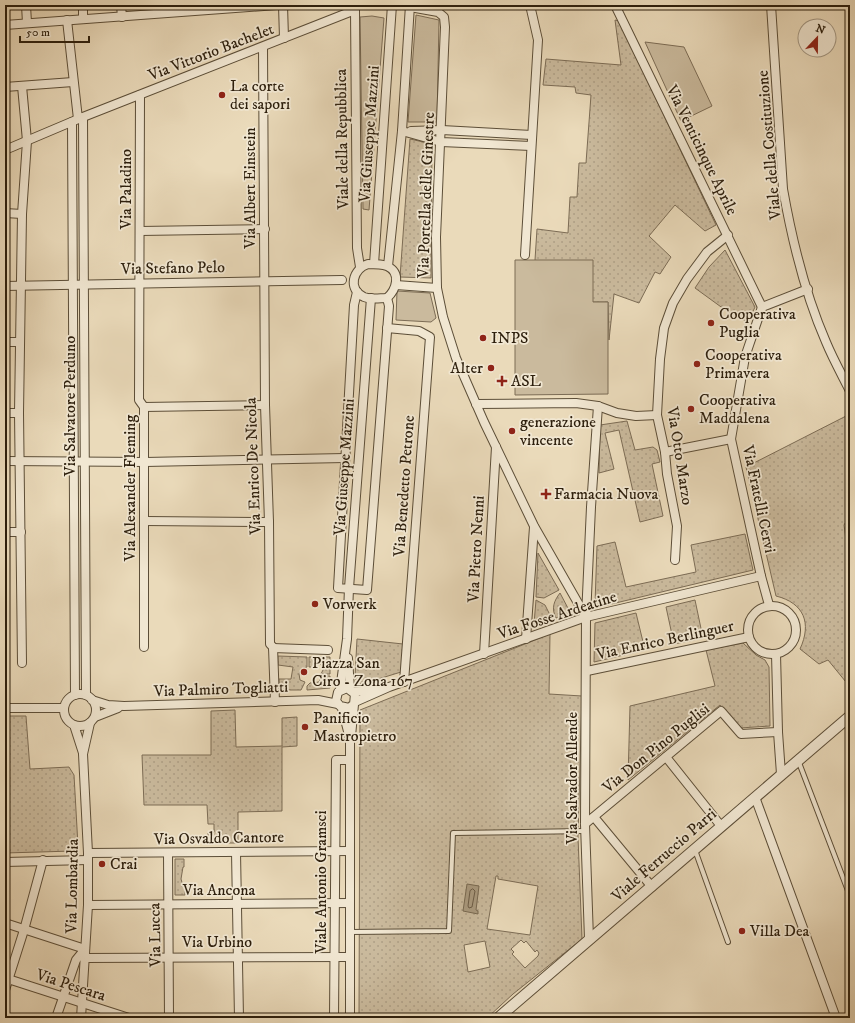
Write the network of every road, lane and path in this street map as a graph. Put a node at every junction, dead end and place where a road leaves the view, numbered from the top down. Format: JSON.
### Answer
{"nodes":[{"id":1,"x":26,"y":5,"type":"edge"},
{"id":2,"x":83,"y":5,"type":"edge"},
{"id":3,"x":122,"y":5,"type":"edge"},
{"id":4,"x":277,"y":5,"type":"edge"},
{"id":5,"x":283,"y":5,"type":"edge"},
{"id":6,"x":392,"y":5,"type":"edge"},
{"id":7,"x":530,"y":5,"type":"edge"},
{"id":8,"x":615,"y":5,"type":"edge"},
{"id":9,"x":771,"y":5,"type":"edge"},
{"id":10,"x":410,"y":6,"type":"edge"},
{"id":11,"x":353,"y":8,"type":"edge"},
{"id":12,"x":185,"y":9,"type":"edge"},
{"id":13,"x":122,"y":17,"type":"junction"},
{"id":14,"x":83,"y":19,"type":"junction"},
{"id":15,"x":67,"y":20,"type":"junction"},
{"id":16,"x":27,"y":23,"type":"junction"},
{"id":17,"x":5,"y":25,"type":"edge"},
{"id":18,"x":284,"y":38,"type":"junction"},
{"id":19,"x":263,"y":46,"type":"junction"},
{"id":20,"x":73,"y":82,"type":"junction"},
{"id":21,"x":22,"y":86,"type":"junction"},
{"id":22,"x":5,"y":87,"type":"edge"},
{"id":23,"x":140,"y":94,"type":"junction"},
{"id":24,"x":78,"y":119,"type":"junction"},
{"id":25,"x":442,"y":130,"type":"junction"},
{"id":26,"x":402,"y":131,"type":"junction"},
{"id":27,"x":532,"y":135,"type":"junction"},
{"id":28,"x":27,"y":141,"type":"junction"},
{"id":29,"x":441,"y":142,"type":"junction"},
{"id":30,"x":531,"y":146,"type":"junction"},
{"id":31,"x":5,"y":150,"type":"edge"},
{"id":32,"x":5,"y":213,"type":"edge"},
{"id":33,"x":22,"y":214,"type":"junction"},
{"id":34,"x":265,"y":229,"type":"junction"},
{"id":35,"x":140,"y":231,"type":"junction"},
{"id":36,"x":728,"y":235,"type":"junction"},
{"id":37,"x":525,"y":255,"type":"dead end"},
{"id":38,"x":374,"y":264,"type":"junction"},
{"id":39,"x":388,"y":266,"type":"junction"},
{"id":40,"x":360,"y":267,"type":"junction"},
{"id":41,"x":354,"y":274,"type":"junction"},
{"id":42,"x":342,"y":280,"type":"junction"},
{"id":43,"x":264,"y":281,"type":"junction"},
{"id":44,"x":140,"y":283,"type":"junction"},
{"id":45,"x":72,"y":284,"type":"junction"},
{"id":46,"x":84,"y":284,"type":"junction"},
{"id":47,"x":396,"y":285,"type":"junction"},
{"id":48,"x":5,"y":286,"type":"edge"},
{"id":49,"x":20,"y":286,"type":"junction"},
{"id":50,"x":437,"y":288,"type":"junction"},
{"id":51,"x":356,"y":289,"type":"junction"},
{"id":52,"x":808,"y":289,"type":"junction"},
{"id":53,"x":371,"y":298,"type":"junction"},
{"id":54,"x":387,"y":298,"type":"junction"},
{"id":55,"x":762,"y":307,"type":"junction"},
{"id":56,"x":387,"y":328,"type":"junction"},
{"id":57,"x":5,"y":342,"type":"edge"},
{"id":58,"x":20,"y":342,"type":"junction"},
{"id":59,"x":850,"y":392,"type":"edge"},
{"id":60,"x":476,"y":404,"type":"junction"},
{"id":61,"x":265,"y":405,"type":"junction"},
{"id":62,"x":598,"y":406,"type":"junction"},
{"id":63,"x":144,"y":407,"type":"junction"},
{"id":64,"x":5,"y":413,"type":"edge"},
{"id":65,"x":19,"y":413,"type":"junction"},
{"id":66,"x":657,"y":415,"type":"junction"},
{"id":67,"x":731,"y":438,"type":"junction"},
{"id":68,"x":496,"y":446,"type":"junction"},
{"id":69,"x":665,"y":452,"type":"junction"},
{"id":70,"x":345,"y":458,"type":"junction"},
{"id":71,"x":20,"y":461,"type":"junction"},
{"id":72,"x":267,"y":461,"type":"junction"},
{"id":73,"x":5,"y":462,"type":"edge"},
{"id":74,"x":72,"y":462,"type":"junction"},
{"id":75,"x":85,"y":462,"type":"junction"},
{"id":76,"x":145,"y":462,"type":"junction"},
{"id":77,"x":145,"y":521,"type":"junction"},
{"id":78,"x":269,"y":522,"type":"junction"},
{"id":79,"x":534,"y":526,"type":"junction"},
{"id":80,"x":5,"y":532,"type":"edge"},
{"id":81,"x":21,"y":532,"type":"junction"},
{"id":82,"x":675,"y":560,"type":"dead end"},
{"id":83,"x":761,"y":576,"type":"junction"},
{"id":84,"x":349,"y":588,"type":"junction"},
{"id":85,"x":769,"y":605,"type":"junction"},
{"id":86,"x":586,"y":617,"type":"junction"},
{"id":87,"x":749,"y":637,"type":"junction"},
{"id":88,"x":347,"y":639,"type":"junction"},
{"id":89,"x":526,"y":639,"type":"junction"},
{"id":90,"x":144,"y":647,"type":"dead end"},
{"id":91,"x":274,"y":648,"type":"junction"},
{"id":92,"x":328,"y":650,"type":"dead end"},
{"id":93,"x":484,"y":654,"type":"junction"},
{"id":94,"x":776,"y":654,"type":"junction"},
{"id":95,"x":22,"y":663,"type":"dead end"},
{"id":96,"x":587,"y":671,"type":"junction"},
{"id":97,"x":404,"y":682,"type":"junction"},
{"id":98,"x":389,"y":687,"type":"junction"},
{"id":99,"x":352,"y":691,"type":"junction"},
{"id":100,"x":338,"y":692,"type":"junction"},
{"id":101,"x":75,"y":695,"type":"junction"},
{"id":102,"x":89,"y":698,"type":"junction"},
{"id":103,"x":318,"y":700,"type":"junction"},
{"id":104,"x":275,"y":702,"type":"junction"},
{"id":105,"x":355,"y":703,"type":"junction"},
{"id":106,"x":124,"y":706,"type":"junction"},
{"id":107,"x":340,"y":706,"type":"junction"},
{"id":108,"x":5,"y":708,"type":"edge"},
{"id":109,"x":63,"y":708,"type":"junction"},
{"id":110,"x":850,"y":716,"type":"edge"},
{"id":111,"x":92,"y":720,"type":"junction"},
{"id":112,"x":74,"y":726,"type":"junction"},
{"id":113,"x":778,"y":732,"type":"junction"},
{"id":114,"x":350,"y":739,"type":"junction"},
{"id":115,"x":83,"y":754,"type":"junction"},
{"id":116,"x":666,"y":757,"type":"junction"},
{"id":117,"x":350,"y":760,"type":"junction"},
{"id":118,"x":798,"y":760,"type":"junction"},
{"id":119,"x":781,"y":774,"type":"junction"},
{"id":120,"x":755,"y":797,"type":"junction"},
{"id":121,"x":594,"y":817,"type":"junction"},
{"id":122,"x":721,"y":826,"type":"junction"},
{"id":123,"x":585,"y":827,"type":"junction"},
{"id":124,"x":695,"y":849,"type":"junction"},
{"id":125,"x":336,"y":850,"type":"junction"},
{"id":126,"x":350,"y":851,"type":"junction"},
{"id":127,"x":236,"y":852,"type":"junction"},
{"id":128,"x":168,"y":853,"type":"junction"},
{"id":129,"x":88,"y":857,"type":"junction"},
{"id":130,"x":43,"y":860,"type":"junction"},
{"id":131,"x":5,"y":862,"type":"edge"},
{"id":132,"x":652,"y":886,"type":"junction"},
{"id":133,"x":850,"y":896,"type":"edge"},
{"id":134,"x":336,"y":903,"type":"junction"},
{"id":135,"x":350,"y":903,"type":"junction"},
{"id":136,"x":169,"y":904,"type":"junction"},
{"id":137,"x":237,"y":904,"type":"junction"},
{"id":138,"x":88,"y":905,"type":"junction"},
{"id":139,"x":5,"y":923,"type":"edge"},
{"id":140,"x":24,"y":930,"type":"junction"},
{"id":141,"x":350,"y":932,"type":"junction"},
{"id":142,"x":590,"y":939,"type":"junction"},
{"id":143,"x":728,"y":942,"type":"dead end"},
{"id":144,"x":85,"y":954,"type":"junction"},
{"id":145,"x":170,"y":956,"type":"junction"},
{"id":146,"x":238,"y":956,"type":"junction"},
{"id":147,"x":334,"y":956,"type":"junction"},
{"id":148,"x":350,"y":956,"type":"junction"},
{"id":149,"x":7,"y":979,"type":"edge"},
{"id":150,"x":5,"y":990,"type":"edge"},
{"id":151,"x":63,"y":997,"type":"junction"},
{"id":152,"x":82,"y":1003,"type":"junction"},
{"id":153,"x":56,"y":1018,"type":"edge"},
{"id":154,"x":81,"y":1018,"type":"edge"},
{"id":155,"x":129,"y":1018,"type":"edge"},
{"id":156,"x":169,"y":1018,"type":"edge"},
{"id":157,"x":239,"y":1018,"type":"edge"},
{"id":158,"x":334,"y":1018,"type":"edge"},
{"id":159,"x":350,"y":1018,"type":"edge"},
{"id":160,"x":498,"y":1018,"type":"edge"},
{"id":161,"x":836,"y":1018,"type":"edge"}],
"edges":[{"from":1,"to":16,"type":"street"},
{"from":2,"to":14,"type":"street"},
{"from":3,"to":13,"type":"street"},
{"from":4,"to":12,"type":"street"},
{"from":5,"to":18,"type":"street"},
{"from":6,"to":38,"type":"street","name":"Via Giuseppe Mazzini"},
{"from":7,"to":27,"type":"street"},
{"from":8,"to":36,"type":"street","name":"Via Venticinque Aprile"},
{"from":9,"to":52,"type":"street","name":"Viale della Costituzione"},
{"from":10,"to":25,"type":"street","name":"Via Portella delle Ginestre"},
{"from":10,"to":26,"type":"street"},
{"from":11,"to":18,"type":"street","name":"Via Vittorio Bachelet"},
{"from":11,"to":40,"type":"street","name":"Viale della Repubblica"},
{"from":12,"to":13,"type":"street"},
{"from":13,"to":14,"type":"street"},
{"from":14,"to":15,"type":"street"},
{"from":15,"to":16,"type":"street"},
{"from":15,"to":20,"type":"street"},
{"from":16,"to":17,"type":"street"},
{"from":18,"to":19,"type":"street","name":"Via Vittorio Bachelet"},
{"from":19,"to":23,"type":"street","name":"Via Vittorio Bachelet"},
{"from":19,"to":34,"type":"street","name":"Via Albert Einstein"},
{"from":20,"to":21,"type":"street"},
{"from":20,"to":24,"type":"street"},
{"from":21,"to":22,"type":"street"},
{"from":21,"to":28,"type":"street"},
{"from":23,"to":24,"type":"street","name":"Via Vittorio Bachelet"},
{"from":23,"to":35,"type":"street","name":"Via Paladino"},
{"from":24,"to":28,"type":"street","name":"Via Vittorio Bachelet"},
{"from":24,"to":45,"type":"street","name":"Via Salvatore Perduno"},
{"from":24,"to":46,"type":"street","name":"Via Salvatore Perduno"},
{"from":25,"to":26,"type":"street"},
{"from":25,"to":27,"type":"street"},
{"from":25,"to":29,"type":"street","name":"Via Portella delle Ginestre"},
{"from":26,"to":29,"type":"street"},
{"from":26,"to":39,"type":"street"},
{"from":27,"to":30,"type":"street"},
{"from":28,"to":31,"type":"street","name":"Via Vittorio Bachelet"},
{"from":28,"to":33,"type":"street"},
{"from":29,"to":30,"type":"street"},
{"from":29,"to":50,"type":"street","name":"Via Portella delle Ginestre"},
{"from":30,"to":37,"type":"street"},
{"from":32,"to":33,"type":"street"},
{"from":33,"to":49,"type":"street"},
{"from":34,"to":35,"type":"street"},
{"from":34,"to":43,"type":"street","name":"Via Albert Einstein"},
{"from":35,"to":44,"type":"street","name":"Via Paladino"},
{"from":36,"to":55,"type":"street","name":"Via Venticinque Aprile"},
{"from":36,"to":66,"type":"street","name":"Via Otto Marzo"},
{"from":38,"to":39,"type":"street"},
{"from":38,"to":40,"type":"street"},
{"from":39,"to":47,"type":"street"},
{"from":40,"to":41,"type":"street"},
{"from":41,"to":42,"type":"street","name":"Via Stefano Pelo"},
{"from":41,"to":51,"type":"street"},
{"from":42,"to":43,"type":"street","name":"Via Stefano Pelo"},
{"from":42,"to":51,"type":"street","name":"Via Stefano Pelo"},
{"from":43,"to":44,"type":"street","name":"Via Stefano Pelo"},
{"from":43,"to":61,"type":"street","name":"Via Enrico De Nicola"},
{"from":44,"to":46,"type":"street","name":"Via Stefano Pelo"},
{"from":44,"to":63,"type":"street","name":"Via Alexander Fleming"},
{"from":45,"to":46,"type":"street","name":"Via Stefano Pelo"},
{"from":45,"to":49,"type":"street","name":"Via Stefano Pelo"},
{"from":45,"to":74,"type":"street","name":"Via Salvatore Perduno"},
{"from":46,"to":75,"type":"street","name":"Via Salvatore Perduno"},
{"from":47,"to":50,"type":"street"},
{"from":47,"to":54,"type":"street"},
{"from":48,"to":49,"type":"street","name":"Via Stefano Pelo"},
{"from":49,"to":58,"type":"street"},
{"from":50,"to":60,"type":"street","name":"Via Portella delle Ginestre"},
{"from":51,"to":53,"type":"street"},
{"from":51,"to":70,"type":"street"},
{"from":52,"to":55,"type":"street"},
{"from":52,"to":59,"type":"street","name":"Viale della Costituzione"},
{"from":53,"to":54,"type":"street"},
{"from":53,"to":84,"type":"street","name":"Via Giuseppe Mazzini"},
{"from":54,"to":56,"type":"street"},
{"from":55,"to":67,"type":"street","name":"Via Fratelli Cervi"},
{"from":56,"to":84,"type":"street"},
{"from":56,"to":97,"type":"street","name":"Via Benedetto Petrone"},
{"from":57,"to":58,"type":"street"},
{"from":58,"to":65,"type":"street"},
{"from":60,"to":62,"type":"street"},
{"from":60,"to":68,"type":"street","name":"Via Portella delle Ginestre"},
{"from":61,"to":63,"type":"street"},
{"from":61,"to":72,"type":"street","name":"Via Enrico De Nicola"},
{"from":62,"to":66,"type":"street"},
{"from":62,"to":86,"type":"street","name":"Via Salvador Allende"},
{"from":63,"to":76,"type":"street","name":"Via Alexander Fleming"},
{"from":64,"to":65,"type":"street"},
{"from":65,"to":71,"type":"street"},
{"from":66,"to":69,"type":"street","name":"Via Otto Marzo"},
{"from":67,"to":69,"type":"street"},
{"from":67,"to":83,"type":"street","name":"Via Fratelli Cervi"},
{"from":68,"to":79,"type":"street","name":"Via Portella delle Ginestre"},
{"from":68,"to":93,"type":"street","name":"Via Pietro Nenni"},
{"from":69,"to":82,"type":"street","name":"Via Otto Marzo"},
{"from":70,"to":72,"type":"street"},
{"from":70,"to":84,"type":"street"},
{"from":71,"to":73,"type":"street"},
{"from":71,"to":74,"type":"street"},
{"from":71,"to":81,"type":"street"},
{"from":72,"to":76,"type":"street"},
{"from":72,"to":78,"type":"street","name":"Via Enrico De Nicola"},
{"from":74,"to":75,"type":"street"},
{"from":74,"to":101,"type":"street","name":"Via Salvatore Perduno"},
{"from":75,"to":76,"type":"street"},
{"from":75,"to":102,"type":"street","name":"Via Salvatore Perduno"},
{"from":76,"to":77,"type":"street","name":"Via Alexander Fleming"},
{"from":77,"to":78,"type":"street"},
{"from":77,"to":90,"type":"street","name":"Via Alexander Fleming"},
{"from":78,"to":91,"type":"street","name":"Via Enrico De Nicola"},
{"from":79,"to":86,"type":"street","name":"Via Portella delle Ginestre"},
{"from":79,"to":89,"type":"street"},
{"from":80,"to":81,"type":"street"},
{"from":81,"to":95,"type":"street"},
{"from":83,"to":85,"type":"street","name":"Via Fratelli Cervi"},
{"from":83,"to":86,"type":"street","name":"Via Fosse Ardeatine"},
{"from":84,"to":88,"type":"street","name":"Via Giuseppe Mazzini"},
{"from":85,"to":87,"type":"street"},
{"from":85,"to":94,"type":"street"},
{"from":86,"to":89,"type":"street","name":"Via Fosse Ardeatine"},
{"from":86,"to":96,"type":"street","name":"Via Salvador Allende"},
{"from":87,"to":94,"type":"street"},
{"from":87,"to":96,"type":"street","name":"Via Enrico Berlinguer"},
{"from":88,"to":99,"type":"street","name":"Via Giuseppe Mazzini"},
{"from":88,"to":100,"type":"street","name":"Via Giuseppe Mazzini"},
{"from":89,"to":93,"type":"street","name":"Via Fosse Ardeatine"},
{"from":91,"to":92,"type":"street"},
{"from":91,"to":104,"type":"street","name":"Via Enrico De Nicola"},
{"from":93,"to":97,"type":"street","name":"Via Fosse Ardeatine"},
{"from":94,"to":113,"type":"street"},
{"from":96,"to":123,"type":"street","name":"Via Salvador Allende"},
{"from":97,"to":98,"type":"street","name":"Via Fosse Ardeatine"},
{"from":98,"to":99,"type":"street"},
{"from":98,"to":105,"type":"street"},
{"from":99,"to":100,"type":"street","name":"Via Palmiro Togliatti"},
{"from":99,"to":105,"type":"street","name":"Via Giuseppe Mazzini"},
{"from":100,"to":103,"type":"street","name":"Via Palmiro Togliatti"},
{"from":100,"to":107,"type":"street","name":"Via Giuseppe Mazzini"},
{"from":101,"to":102,"type":"street"},
{"from":101,"to":109,"type":"street"},
{"from":102,"to":106,"type":"street","name":"Via Palmiro Togliatti"},
{"from":102,"to":111,"type":"street"},
{"from":103,"to":104,"type":"street","name":"Via Palmiro Togliatti"},
{"from":103,"to":107,"type":"street","name":"Via Palmiro Togliatti"},
{"from":104,"to":106,"type":"street","name":"Via Palmiro Togliatti"},
{"from":105,"to":107,"type":"street"},
{"from":105,"to":114,"type":"street","name":"Viale Antonio Gramsci"},
{"from":106,"to":111,"type":"street","name":"Via Palmiro Togliatti"},
{"from":107,"to":114,"type":"street","name":"Viale Antonio Gramsci"},
{"from":108,"to":109,"type":"street"},
{"from":109,"to":112,"type":"street"},
{"from":110,"to":118,"type":"street","name":"Viale Ferruccio Parri"},
{"from":111,"to":112,"type":"street"},
{"from":111,"to":115,"type":"street","name":"Via Lombardia"},
{"from":112,"to":115,"type":"street","name":"Via Lombardia"},
{"from":113,"to":116,"type":"street","name":"Via Don Pino Puglisi"},
{"from":113,"to":119,"type":"street"},
{"from":114,"to":117,"type":"street","name":"Viale Antonio Gramsci"},
{"from":115,"to":129,"type":"street","name":"Via Lombardia"},
{"from":116,"to":121,"type":"street","name":"Via Don Pino Puglisi"},
{"from":116,"to":122,"type":"street"},
{"from":117,"to":125,"type":"street","name":"Viale Antonio Gramsci"},
{"from":117,"to":126,"type":"street","name":"Viale Antonio Gramsci"},
{"from":118,"to":119,"type":"street","name":"Viale Ferruccio Parri"},
{"from":118,"to":133,"type":"lane"},
{"from":119,"to":120,"type":"street","name":"Viale Ferruccio Parri"},
{"from":120,"to":122,"type":"street","name":"Viale Ferruccio Parri"},
{"from":120,"to":161,"type":"street"},
{"from":121,"to":123,"type":"street","name":"Via Don Pino Puglisi"},
{"from":121,"to":132,"type":"street"},
{"from":122,"to":124,"type":"street","name":"Viale Ferruccio Parri"},
{"from":123,"to":141,"type":"lane"},
{"from":123,"to":142,"type":"street","name":"Via Salvador Allende"},
{"from":124,"to":132,"type":"street","name":"Viale Ferruccio Parri"},
{"from":124,"to":143,"type":"lane"},
{"from":125,"to":126,"type":"street","name":"Via Osvaldo Cantore"},
{"from":125,"to":127,"type":"street","name":"Via Osvaldo Cantore"},
{"from":125,"to":134,"type":"street","name":"Viale Antonio Gramsci"},
{"from":126,"to":135,"type":"street","name":"Viale Antonio Gramsci"},
{"from":127,"to":128,"type":"street","name":"Via Osvaldo Cantore"},
{"from":127,"to":137,"type":"street"},
{"from":128,"to":129,"type":"street","name":"Via Osvaldo Cantore"},
{"from":128,"to":136,"type":"street","name":"Via Lucca"},
{"from":129,"to":130,"type":"street","name":"Via Osvaldo Cantore"},
{"from":129,"to":138,"type":"street","name":"Via Lombardia"},
{"from":130,"to":131,"type":"street","name":"Via Osvaldo Cantore"},
{"from":130,"to":140,"type":"street"},
{"from":132,"to":142,"type":"street","name":"Viale Ferruccio Parri"},
{"from":134,"to":135,"type":"street","name":"Via Ancona"},
{"from":134,"to":137,"type":"street","name":"Via Ancona"},
{"from":134,"to":147,"type":"street","name":"Viale Antonio Gramsci"},
{"from":135,"to":141,"type":"street","name":"Viale Antonio Gramsci"},
{"from":136,"to":137,"type":"street","name":"Via Ancona"},
{"from":136,"to":138,"type":"street","name":"Via Ancona"},
{"from":136,"to":145,"type":"street","name":"Via Lucca"},
{"from":137,"to":146,"type":"street"},
{"from":138,"to":144,"type":"street","name":"Via Lombardia"},
{"from":139,"to":140,"type":"street","name":"Via Urbino"},
{"from":140,"to":144,"type":"street","name":"Via Urbino"},
{"from":140,"to":149,"type":"street"},
{"from":141,"to":148,"type":"street","name":"Viale Antonio Gramsci"},
{"from":142,"to":160,"type":"street","name":"Viale Ferruccio Parri"},
{"from":144,"to":145,"type":"street","name":"Via Urbino"},
{"from":144,"to":151,"type":"street"},
{"from":144,"to":152,"type":"street","name":"Via Lombardia"},
{"from":145,"to":146,"type":"street","name":"Via Urbino"},
{"from":145,"to":156,"type":"street","name":"Via Lucca"},
{"from":146,"to":147,"type":"street","name":"Via Urbino"},
{"from":146,"to":157,"type":"street"},
{"from":147,"to":148,"type":"street","name":"Via Urbino"},
{"from":147,"to":158,"type":"street","name":"Viale Antonio Gramsci"},
{"from":148,"to":159,"type":"street","name":"Viale Antonio Gramsci"},
{"from":149,"to":150,"type":"street"},
{"from":149,"to":151,"type":"street","name":"Via Pescara"},
{"from":151,"to":152,"type":"street","name":"Via Pescara"},
{"from":151,"to":153,"type":"street"},
{"from":152,"to":154,"type":"street","name":"Via Lombardia"},
{"from":152,"to":155,"type":"street","name":"Via Pescara"}]}
